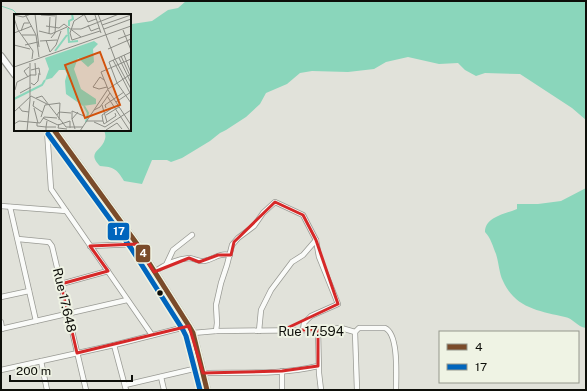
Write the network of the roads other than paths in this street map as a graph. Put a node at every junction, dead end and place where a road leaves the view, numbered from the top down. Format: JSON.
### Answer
{"nodes":[{"id":1,"x":1,"y":56,"type":"edge"},
{"id":2,"x":14,"y":74,"type":"edge"},
{"id":3,"x":47,"y":131,"type":"edge"},
{"id":4,"x":55,"y":131,"type":"edge"},
{"id":5,"x":1,"y":206,"type":"edge"},
{"id":6,"x":10,"y":207,"type":"junction"},
{"id":7,"x":66,"y":212,"type":"junction"},
{"id":8,"x":192,"y":236,"type":"dead end"},
{"id":9,"x":18,"y":239,"type":"junction"},
{"id":10,"x":316,"y":240,"type":"junction"},
{"id":11,"x":137,"y":244,"type":"junction"},
{"id":12,"x":90,"y":246,"type":"junction"},
{"id":13,"x":230,"y":255,"type":"junction"},
{"id":14,"x":166,"y":265,"type":"junction"},
{"id":15,"x":108,"y":271,"type":"junction"},
{"id":16,"x":154,"y":272,"type":"junction"},
{"id":17,"x":61,"y":284,"type":"junction"},
{"id":18,"x":29,"y":291,"type":"junction"},
{"id":19,"x":1,"y":297,"type":"edge"},
{"id":20,"x":128,"y":300,"type":"junction"},
{"id":21,"x":68,"y":314,"type":"junction"},
{"id":22,"x":36,"y":321,"type":"junction"},
{"id":23,"x":1,"y":322,"type":"edge"},
{"id":24,"x":189,"y":326,"type":"junction"},
{"id":25,"x":2,"y":329,"type":"edge"},
{"id":26,"x":303,"y":330,"type":"junction"},
{"id":27,"x":318,"y":330,"type":"junction"},
{"id":28,"x":216,"y":331,"type":"junction"},
{"id":29,"x":259,"y":331,"type":"junction"},
{"id":30,"x":355,"y":332,"type":"junction"},
{"id":31,"x":193,"y":333,"type":"junction"},
{"id":32,"x":152,"y":335,"type":"junction"},
{"id":33,"x":114,"y":345,"type":"junction"},
{"id":34,"x":77,"y":353,"type":"junction"},
{"id":35,"x":41,"y":361,"type":"junction"},
{"id":36,"x":318,"y":366,"type":"junction"},
{"id":37,"x":304,"y":369,"type":"junction"},
{"id":38,"x":1,"y":370,"type":"edge"},
{"id":39,"x":202,"y":370,"type":"junction"},
{"id":40,"x":282,"y":371,"type":"junction"},
{"id":41,"x":319,"y":373,"type":"junction"},
{"id":42,"x":161,"y":377,"type":"junction"},
{"id":43,"x":125,"y":387,"type":"edge"},
{"id":44,"x":47,"y":390,"type":"edge"},
{"id":45,"x":86,"y":390,"type":"edge"},
{"id":46,"x":164,"y":390,"type":"edge"},
{"id":47,"x":207,"y":390,"type":"edge"},
{"id":48,"x":282,"y":390,"type":"edge"},
{"id":49,"x":321,"y":390,"type":"edge"},
{"id":50,"x":357,"y":390,"type":"edge"},
{"id":51,"x":396,"y":390,"type":"edge"}],
"edges":[{"from":1,"to":2,"type":"street"},
{"from":3,"to":7,"type":"street"},
{"from":4,"to":11,"type":"street"},
{"from":5,"to":6,"type":"street"},
{"from":6,"to":7,"type":"street"},
{"from":6,"to":9,"type":"street"},
{"from":7,"to":12,"type":"street"},
{"from":8,"to":14,"type":"street"},
{"from":9,"to":17,"type":"street","name":"Rue 17.648"},
{"from":9,"to":18,"type":"street"},
{"from":10,"to":13,"type":"street"},
{"from":10,"to":26,"type":"street"},
{"from":10,"to":29,"type":"street"},
{"from":11,"to":12,"type":"street"},
{"from":11,"to":16,"type":"street"},
{"from":12,"to":15,"type":"street"},
{"from":13,"to":14,"type":"street"},
{"from":13,"to":28,"type":"street"},
{"from":14,"to":16,"type":"street"},
{"from":15,"to":17,"type":"street"},
{"from":15,"to":20,"type":"street"},
{"from":16,"to":24,"type":"street"},
{"from":17,"to":21,"type":"street","name":"Rue 17.648"},
{"from":18,"to":19,"type":"street"},
{"from":18,"to":22,"type":"street"},
{"from":20,"to":21,"type":"street"},
{"from":20,"to":32,"type":"street"},
{"from":21,"to":22,"type":"street"},
{"from":21,"to":34,"type":"street","name":"Rue 17.648"},
{"from":22,"to":25,"type":"street"},
{"from":23,"to":25,"type":"street"},
{"from":24,"to":31,"type":"street"},
{"from":24,"to":32,"type":"street"},
{"from":26,"to":27,"type":"street","name":"Rue 17.594"},
{"from":26,"to":29,"type":"street","name":"Rue 17.594"},
{"from":27,"to":30,"type":"street","name":"Rue 17.594"},
{"from":27,"to":36,"type":"street"},
{"from":28,"to":29,"type":"street","name":"Rue 17.594"},
{"from":28,"to":31,"type":"street","name":"Rue 17.594"},
{"from":30,"to":50,"type":"street"},
{"from":30,"to":51,"type":"street","name":"Rue 17.594"},
{"from":31,"to":39,"type":"street"},
{"from":32,"to":33,"type":"street"},
{"from":33,"to":34,"type":"street"},
{"from":33,"to":43,"type":"street"},
{"from":34,"to":35,"type":"street"},
{"from":34,"to":45,"type":"street","name":"Rue 17.648"},
{"from":35,"to":38,"type":"street"},
{"from":35,"to":44,"type":"street"},
{"from":36,"to":37,"type":"street"},
{"from":36,"to":41,"type":"street"},
{"from":37,"to":40,"type":"street"},
{"from":37,"to":41,"type":"street"},
{"from":39,"to":40,"type":"street"},
{"from":39,"to":42,"type":"street"},
{"from":39,"to":47,"type":"street"},
{"from":40,"to":48,"type":"street"},
{"from":41,"to":49,"type":"street"},
{"from":42,"to":43,"type":"street"},
{"from":42,"to":46,"type":"street"}]}
